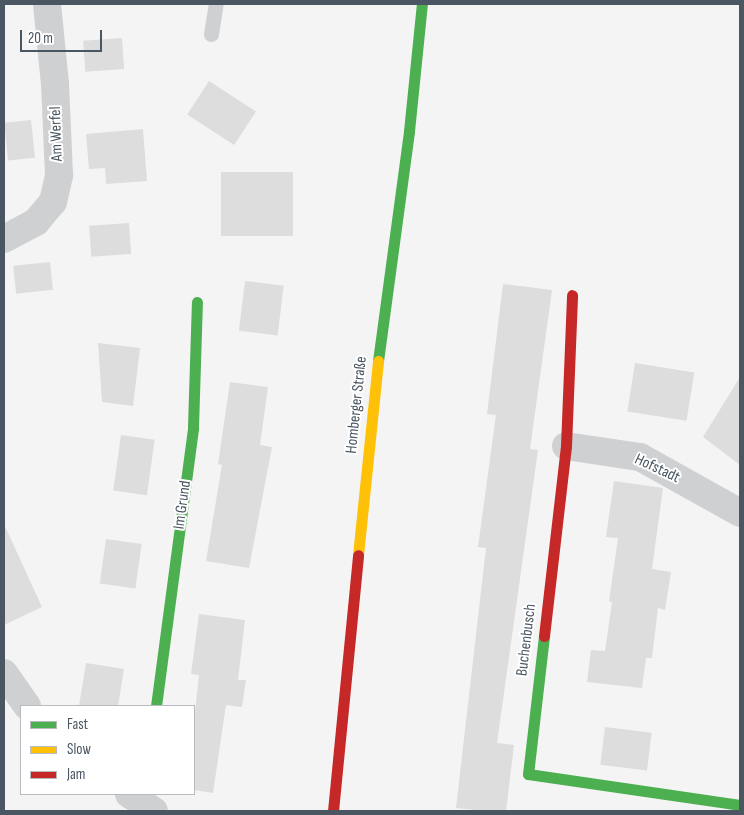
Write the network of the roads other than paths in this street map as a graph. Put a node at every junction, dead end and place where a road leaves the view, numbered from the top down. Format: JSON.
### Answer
{"nodes":[{"id":1,"x":47,"y":4,"type":"edge"},
{"id":2,"x":216,"y":4,"type":"edge"},
{"id":3,"x":422,"y":4,"type":"edge"},
{"id":4,"x":211,"y":34,"type":"dead end"},
{"id":5,"x":4,"y":239,"type":"edge"},
{"id":6,"x":572,"y":294,"type":"dead end"},
{"id":7,"x":197,"y":302,"type":"dead end"},
{"id":8,"x":566,"y":446,"type":"junction"},
{"id":9,"x":740,"y":513,"type":"edge"},
{"id":10,"x":4,"y":673,"type":"edge"},
{"id":11,"x":26,"y":705,"type":"edge"},
{"id":12,"x":156,"y":705,"type":"edge"},
{"id":13,"x":740,"y":805,"type":"edge"},
{"id":14,"x":333,"y":811,"type":"edge"}],
"edges":[{"from":1,"to":5,"type":"street","name":"Am Werfel"},
{"from":2,"to":4,"type":"lane"},
{"from":3,"to":14,"type":"street","name":"Homberger Straße"},
{"from":6,"to":8,"type":"street","name":"Buchenbusch"},
{"from":7,"to":12,"type":"street","name":"Im Grund"},
{"from":8,"to":9,"type":"street","name":"Hofstadt"},
{"from":8,"to":13,"type":"street","name":"Buchenbusch"},
{"from":10,"to":11,"type":"street"}]}
